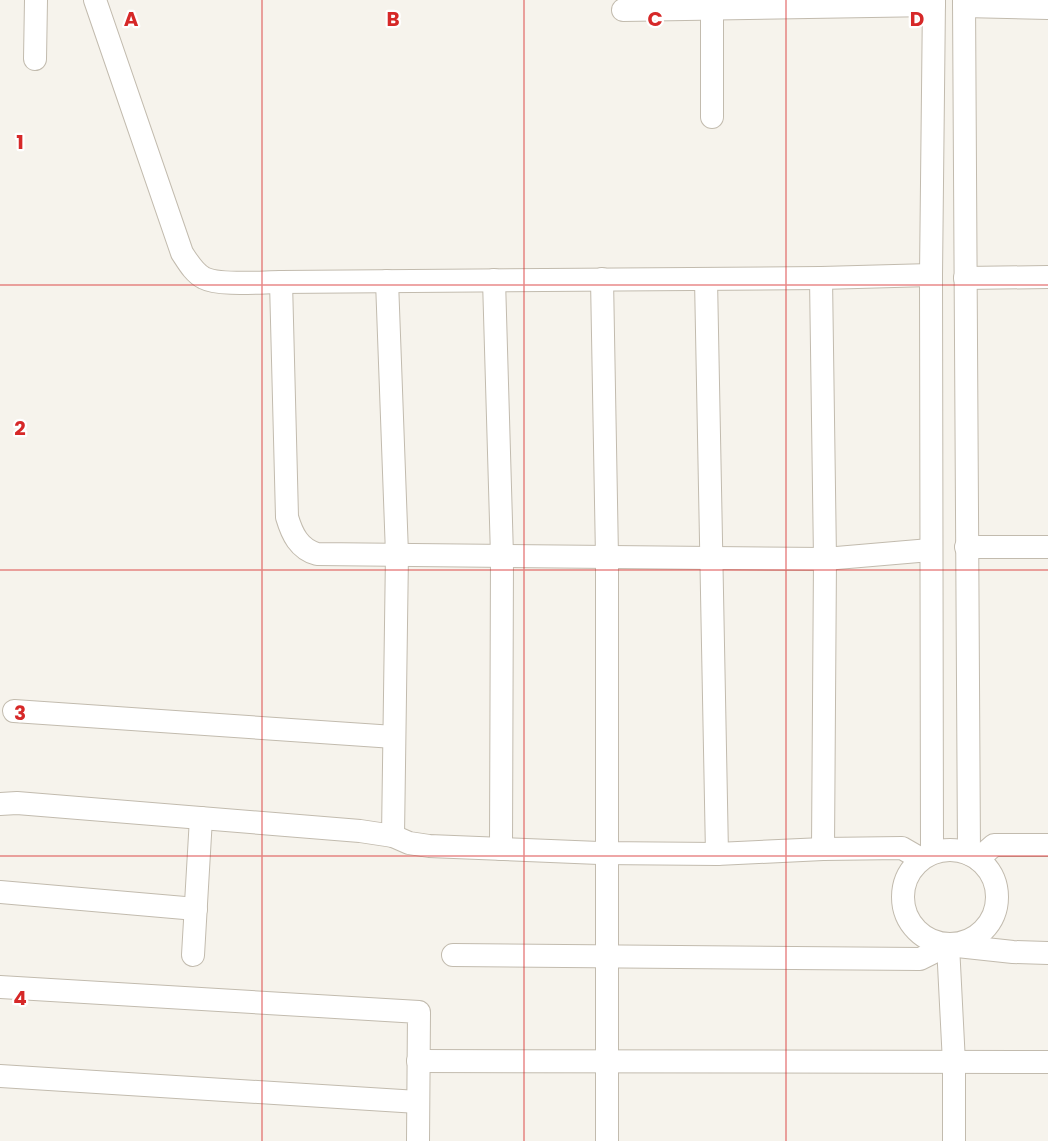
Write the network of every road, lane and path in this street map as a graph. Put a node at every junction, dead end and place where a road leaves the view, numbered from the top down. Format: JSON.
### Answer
{"nodes":[{"id":1,"x":36,"y":0,"type":"edge"},
{"id":2,"x":95,"y":0,"type":"edge"},
{"id":3,"x":934,"y":2,"type":"edge"},
{"id":4,"x":964,"y":3,"type":"edge"},
{"id":5,"x":814,"y":4,"type":"edge"},
{"id":6,"x":712,"y":5,"type":"edge"},
{"id":7,"x":1048,"y":8,"type":"edge"},
{"id":8,"x":623,"y":10,"type":"dead end"},
{"id":9,"x":35,"y":59,"type":"dead end"},
{"id":10,"x":712,"y":117,"type":"dead end"},
{"id":11,"x":931,"y":275,"type":"junction"},
{"id":12,"x":1048,"y":277,"type":"edge"},
{"id":13,"x":821,"y":278,"type":"junction"},
{"id":14,"x":965,"y":278,"type":"junction"},
{"id":15,"x":602,"y":279,"type":"junction"},
{"id":16,"x":706,"y":279,"type":"junction"},
{"id":17,"x":494,"y":280,"type":"junction"},
{"id":18,"x":387,"y":281,"type":"junction"},
{"id":19,"x":281,"y":282,"type":"junction"},
{"id":20,"x":1048,"y":546,"type":"edge"},
{"id":21,"x":966,"y":547,"type":"junction"},
{"id":22,"x":930,"y":550,"type":"junction"},
{"id":23,"x":397,"y":554,"type":"junction"},
{"id":24,"x":501,"y":556,"type":"junction"},
{"id":25,"x":607,"y":556,"type":"junction"},
{"id":26,"x":713,"y":558,"type":"junction"},
{"id":27,"x":825,"y":559,"type":"junction"},
{"id":28,"x":14,"y":711,"type":"dead end"},
{"id":29,"x":394,"y":736,"type":"junction"},
{"id":30,"x":0,"y":804,"type":"edge"},
{"id":31,"x":201,"y":818,"type":"junction"},
{"id":32,"x":393,"y":836,"type":"junction"},
{"id":33,"x":1048,"y":845,"type":"edge"},
{"id":34,"x":501,"y":849,"type":"junction"},
{"id":35,"x":823,"y":849,"type":"junction"},
{"id":36,"x":607,"y":853,"type":"junction"},
{"id":37,"x":717,"y":854,"type":"junction"},
{"id":38,"x":927,"y":856,"type":"junction"},
{"id":39,"x":974,"y":856,"type":"junction"},
{"id":40,"x":0,"y":892,"type":"edge"},
{"id":41,"x":196,"y":909,"type":"junction"},
{"id":42,"x":948,"y":945,"type":"junction"},
{"id":43,"x":1048,"y":953,"type":"edge"},
{"id":44,"x":193,"y":955,"type":"dead end"},
{"id":45,"x":453,"y":956,"type":"dead end"},
{"id":46,"x":607,"y":957,"type":"junction"},
{"id":47,"x":0,"y":987,"type":"edge"},
{"id":48,"x":418,"y":1061,"type":"junction"},
{"id":49,"x":607,"y":1062,"type":"junction"},
{"id":50,"x":1048,"y":1062,"type":"edge"},
{"id":51,"x":954,"y":1063,"type":"junction"},
{"id":52,"x":0,"y":1076,"type":"edge"},
{"id":53,"x":418,"y":1102,"type":"junction"},
{"id":54,"x":418,"y":1141,"type":"edge"},
{"id":55,"x":607,"y":1141,"type":"edge"},
{"id":56,"x":954,"y":1141,"type":"edge"}],
"edges":[{"from":1,"to":9,"type":"street"},
{"from":2,"to":19,"type":"street"},
{"from":3,"to":5,"type":"street"},
{"from":3,"to":11,"type":"street"},
{"from":4,"to":7,"type":"street"},
{"from":4,"to":14,"type":"street"},
{"from":5,"to":6,"type":"street"},
{"from":6,"to":8,"type":"street"},
{"from":6,"to":10,"type":"street"},
{"from":11,"to":13,"type":"street"},
{"from":11,"to":22,"type":"street"},
{"from":12,"to":14,"type":"street"},
{"from":13,"to":16,"type":"street"},
{"from":13,"to":27,"type":"street"},
{"from":14,"to":21,"type":"street"},
{"from":15,"to":16,"type":"street"},
{"from":15,"to":17,"type":"street"},
{"from":15,"to":25,"type":"street"},
{"from":16,"to":26,"type":"street"},
{"from":17,"to":18,"type":"street"},
{"from":17,"to":24,"type":"street"},
{"from":18,"to":19,"type":"street"},
{"from":18,"to":23,"type":"street"},
{"from":19,"to":23,"type":"street"},
{"from":20,"to":21,"type":"street"},
{"from":21,"to":39,"type":"street"},
{"from":22,"to":27,"type":"street"},
{"from":22,"to":38,"type":"street"},
{"from":23,"to":24,"type":"street"},
{"from":23,"to":29,"type":"street"},
{"from":24,"to":25,"type":"street"},
{"from":24,"to":34,"type":"street"},
{"from":25,"to":26,"type":"street"},
{"from":25,"to":36,"type":"street"},
{"from":26,"to":27,"type":"street"},
{"from":26,"to":37,"type":"street"},
{"from":27,"to":35,"type":"street"},
{"from":28,"to":29,"type":"street"},
{"from":29,"to":32,"type":"street"},
{"from":30,"to":31,"type":"street"},
{"from":31,"to":32,"type":"street"},
{"from":31,"to":41,"type":"street"},
{"from":32,"to":34,"type":"street"},
{"from":33,"to":39,"type":"street"},
{"from":34,"to":36,"type":"street"},
{"from":35,"to":37,"type":"street"},
{"from":35,"to":38,"type":"street"},
{"from":36,"to":37,"type":"street"},
{"from":36,"to":46,"type":"street"},
{"from":38,"to":39,"type":"street"},
{"from":38,"to":42,"type":"street"},
{"from":39,"to":42,"type":"street"},
{"from":40,"to":41,"type":"street"},
{"from":41,"to":44,"type":"street"},
{"from":42,"to":43,"type":"street"},
{"from":42,"to":46,"type":"street"},
{"from":42,"to":51,"type":"street"},
{"from":45,"to":46,"type":"street"},
{"from":46,"to":49,"type":"street"},
{"from":47,"to":48,"type":"street"},
{"from":48,"to":49,"type":"street"},
{"from":48,"to":53,"type":"street"},
{"from":49,"to":51,"type":"street"},
{"from":49,"to":55,"type":"street"},
{"from":50,"to":51,"type":"street"},
{"from":51,"to":56,"type":"street"},
{"from":52,"to":53,"type":"street"},
{"from":53,"to":54,"type":"street"}]}
